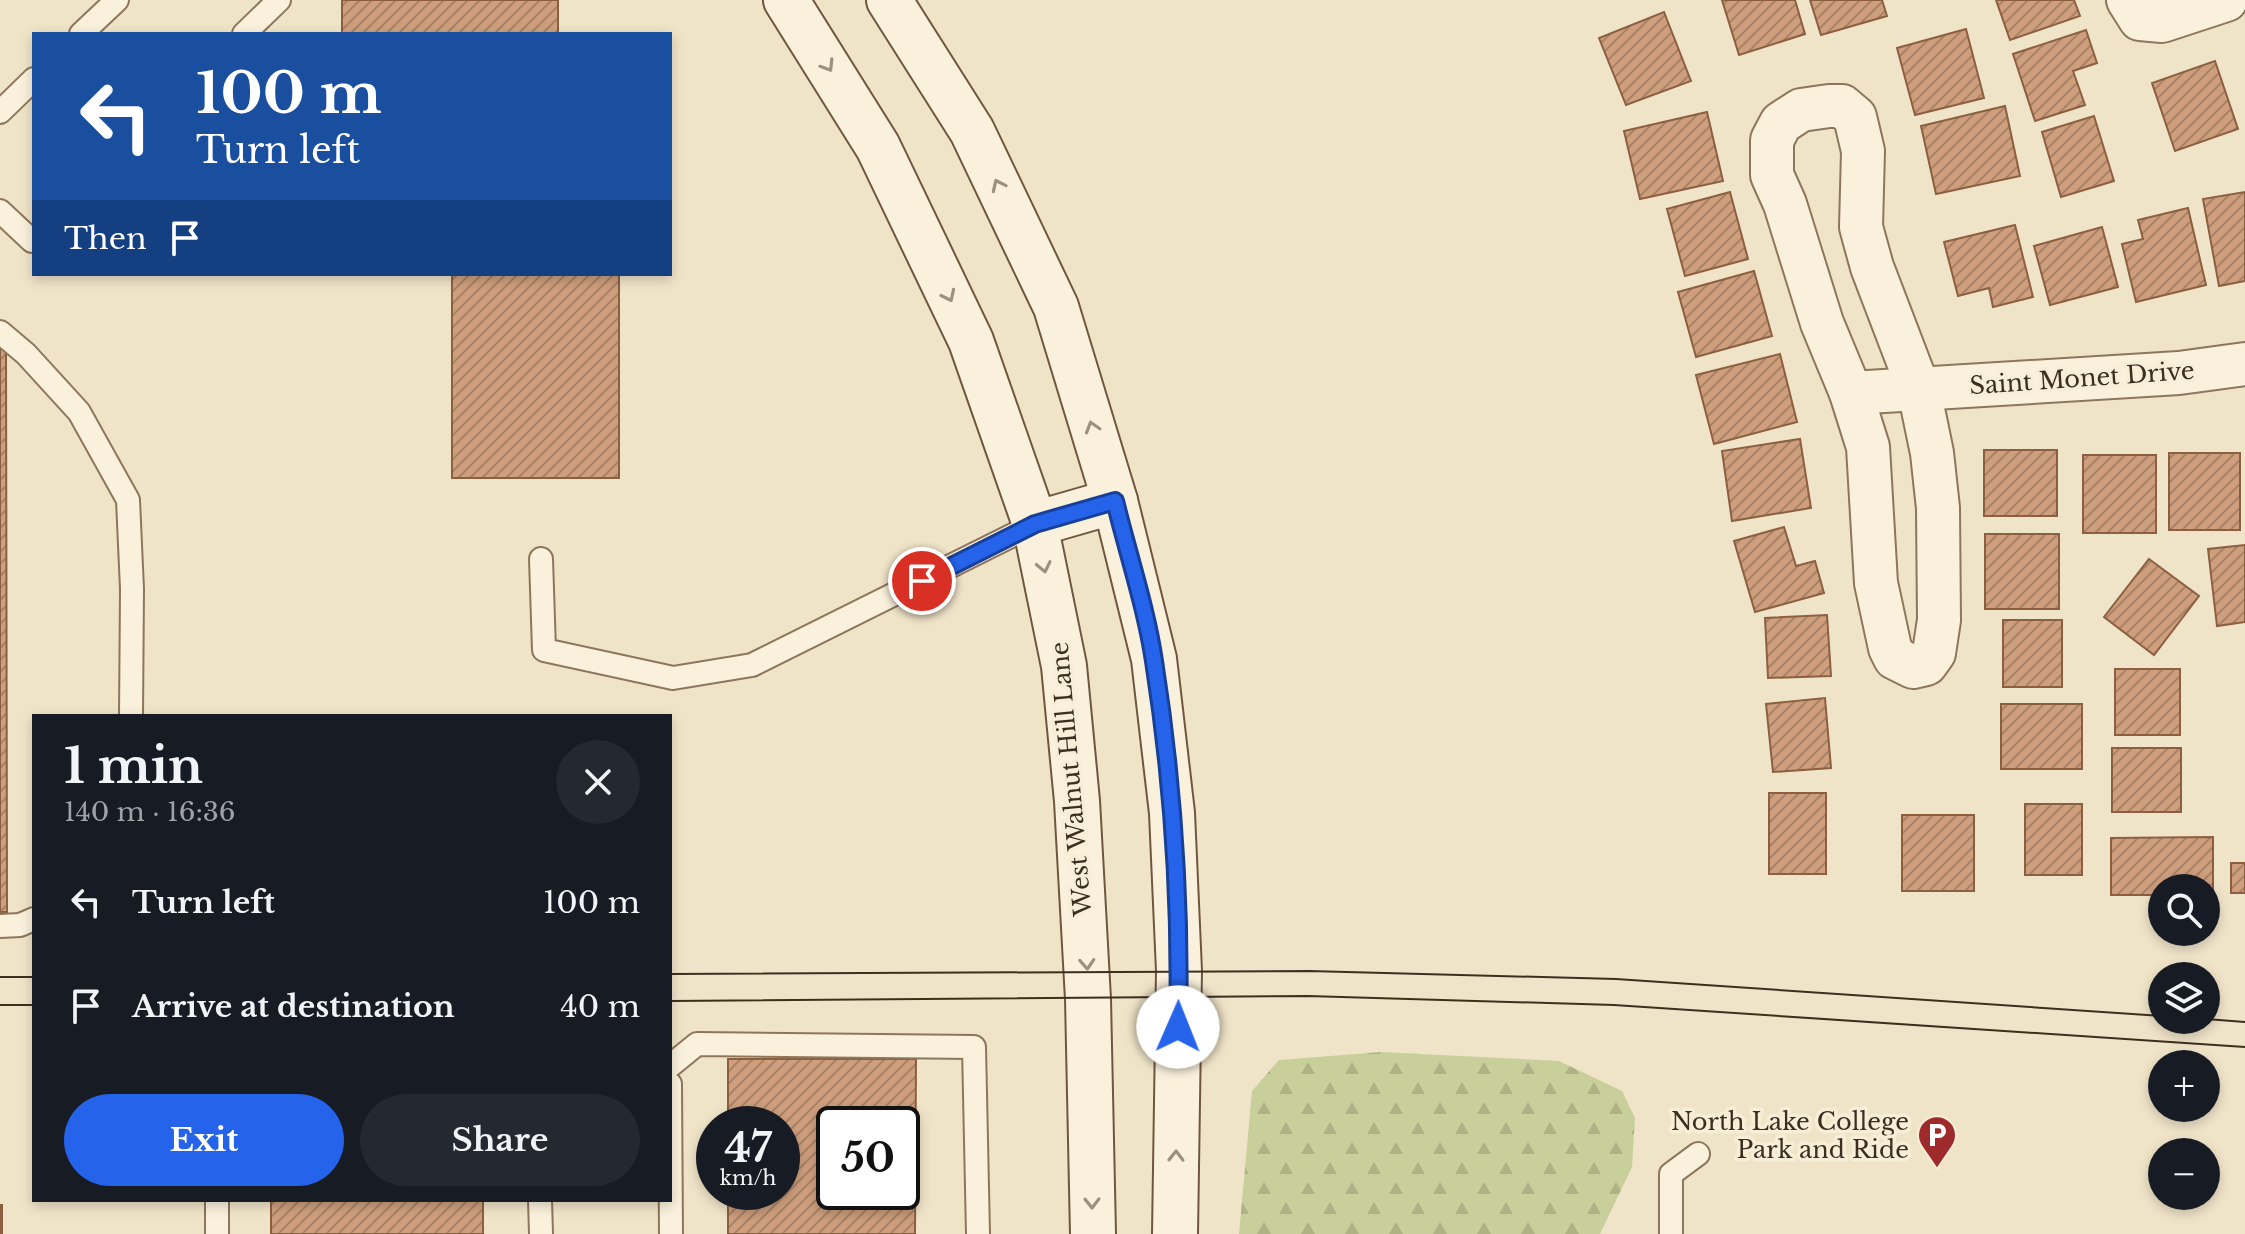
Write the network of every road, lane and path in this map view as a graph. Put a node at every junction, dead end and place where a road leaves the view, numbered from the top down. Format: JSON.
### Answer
{"nodes":[{"id":1,"x":117,"y":0,"type":"edge"},
{"id":2,"x":279,"y":0,"type":"edge"},
{"id":3,"x":786,"y":0,"type":"edge"},
{"id":4,"x":889,"y":0,"type":"edge"},
{"id":5,"x":2128,"y":0,"type":"edge"},
{"id":6,"x":2226,"y":0,"type":"edge"},
{"id":7,"x":83,"y":32,"type":"edge"},
{"id":8,"x":246,"y":32,"type":"edge"},
{"id":9,"x":32,"y":81,"type":"edge"},
{"id":10,"x":0,"y":112,"type":"edge"},
{"id":11,"x":0,"y":211,"type":"edge"},
{"id":12,"x":32,"y":241,"type":"edge"},
{"id":13,"x":0,"y":332,"type":"edge"},
{"id":14,"x":2245,"y":364,"type":"edge"},
{"id":15,"x":1919,"y":390,"type":"junction"},
{"id":16,"x":1851,"y":393,"type":"junction"},
{"id":17,"x":1115,"y":501,"type":"junction"},
{"id":18,"x":1035,"y":524,"type":"junction"},
{"id":19,"x":541,"y":559,"type":"dead end"},
{"id":20,"x":131,"y":714,"type":"edge"},
{"id":21,"x":32,"y":920,"type":"edge"},
{"id":22,"x":0,"y":926,"type":"edge"},
{"id":23,"x":672,"y":1064,"type":"edge"},
{"id":24,"x":1698,"y":1154,"type":"dead end"},
{"id":25,"x":217,"y":1202,"type":"edge"},
{"id":26,"x":540,"y":1202,"type":"edge"},
{"id":27,"x":671,"y":1202,"type":"edge"},
{"id":28,"x":217,"y":1234,"type":"edge"},
{"id":29,"x":541,"y":1234,"type":"edge"},
{"id":30,"x":671,"y":1234,"type":"edge"},
{"id":31,"x":978,"y":1234,"type":"edge"},
{"id":32,"x":1093,"y":1234,"type":"edge"},
{"id":33,"x":1175,"y":1234,"type":"edge"},
{"id":34,"x":1671,"y":1234,"type":"edge"}],
"edges":[{"from":1,"to":7,"type":"lane"},
{"from":2,"to":8,"type":"lane"},
{"from":3,"to":18,"type":"main road","name":"West Walnut Hill Lane","one_way":true},
{"from":17,"to":4,"type":"main road","one_way":true},
{"from":5,"to":6,"type":"street"},
{"from":9,"to":10,"type":"lane"},
{"from":11,"to":12,"type":"lane"},
{"from":13,"to":20,"type":"lane"},
{"from":14,"to":15,"type":"street","name":"Saint Monet Drive"},
{"from":15,"to":16,"type":"street","name":"Saint Monet Drive"},
{"from":15,"to":16,"type":"street"},
{"from":15,"to":16,"type":"street"},
{"from":17,"to":18,"type":"main road"},
{"from":33,"to":17,"type":"main road","one_way":true},
{"from":18,"to":19,"type":"lane"},
{"from":18,"to":32,"type":"main road","name":"West Walnut Hill Lane","one_way":true},
{"from":21,"to":22,"type":"lane"},
{"from":23,"to":31,"type":"lane"},
{"from":24,"to":34,"type":"lane"},
{"from":25,"to":28,"type":"lane"},
{"from":26,"to":29,"type":"lane"},
{"from":27,"to":30,"type":"lane"}]}
